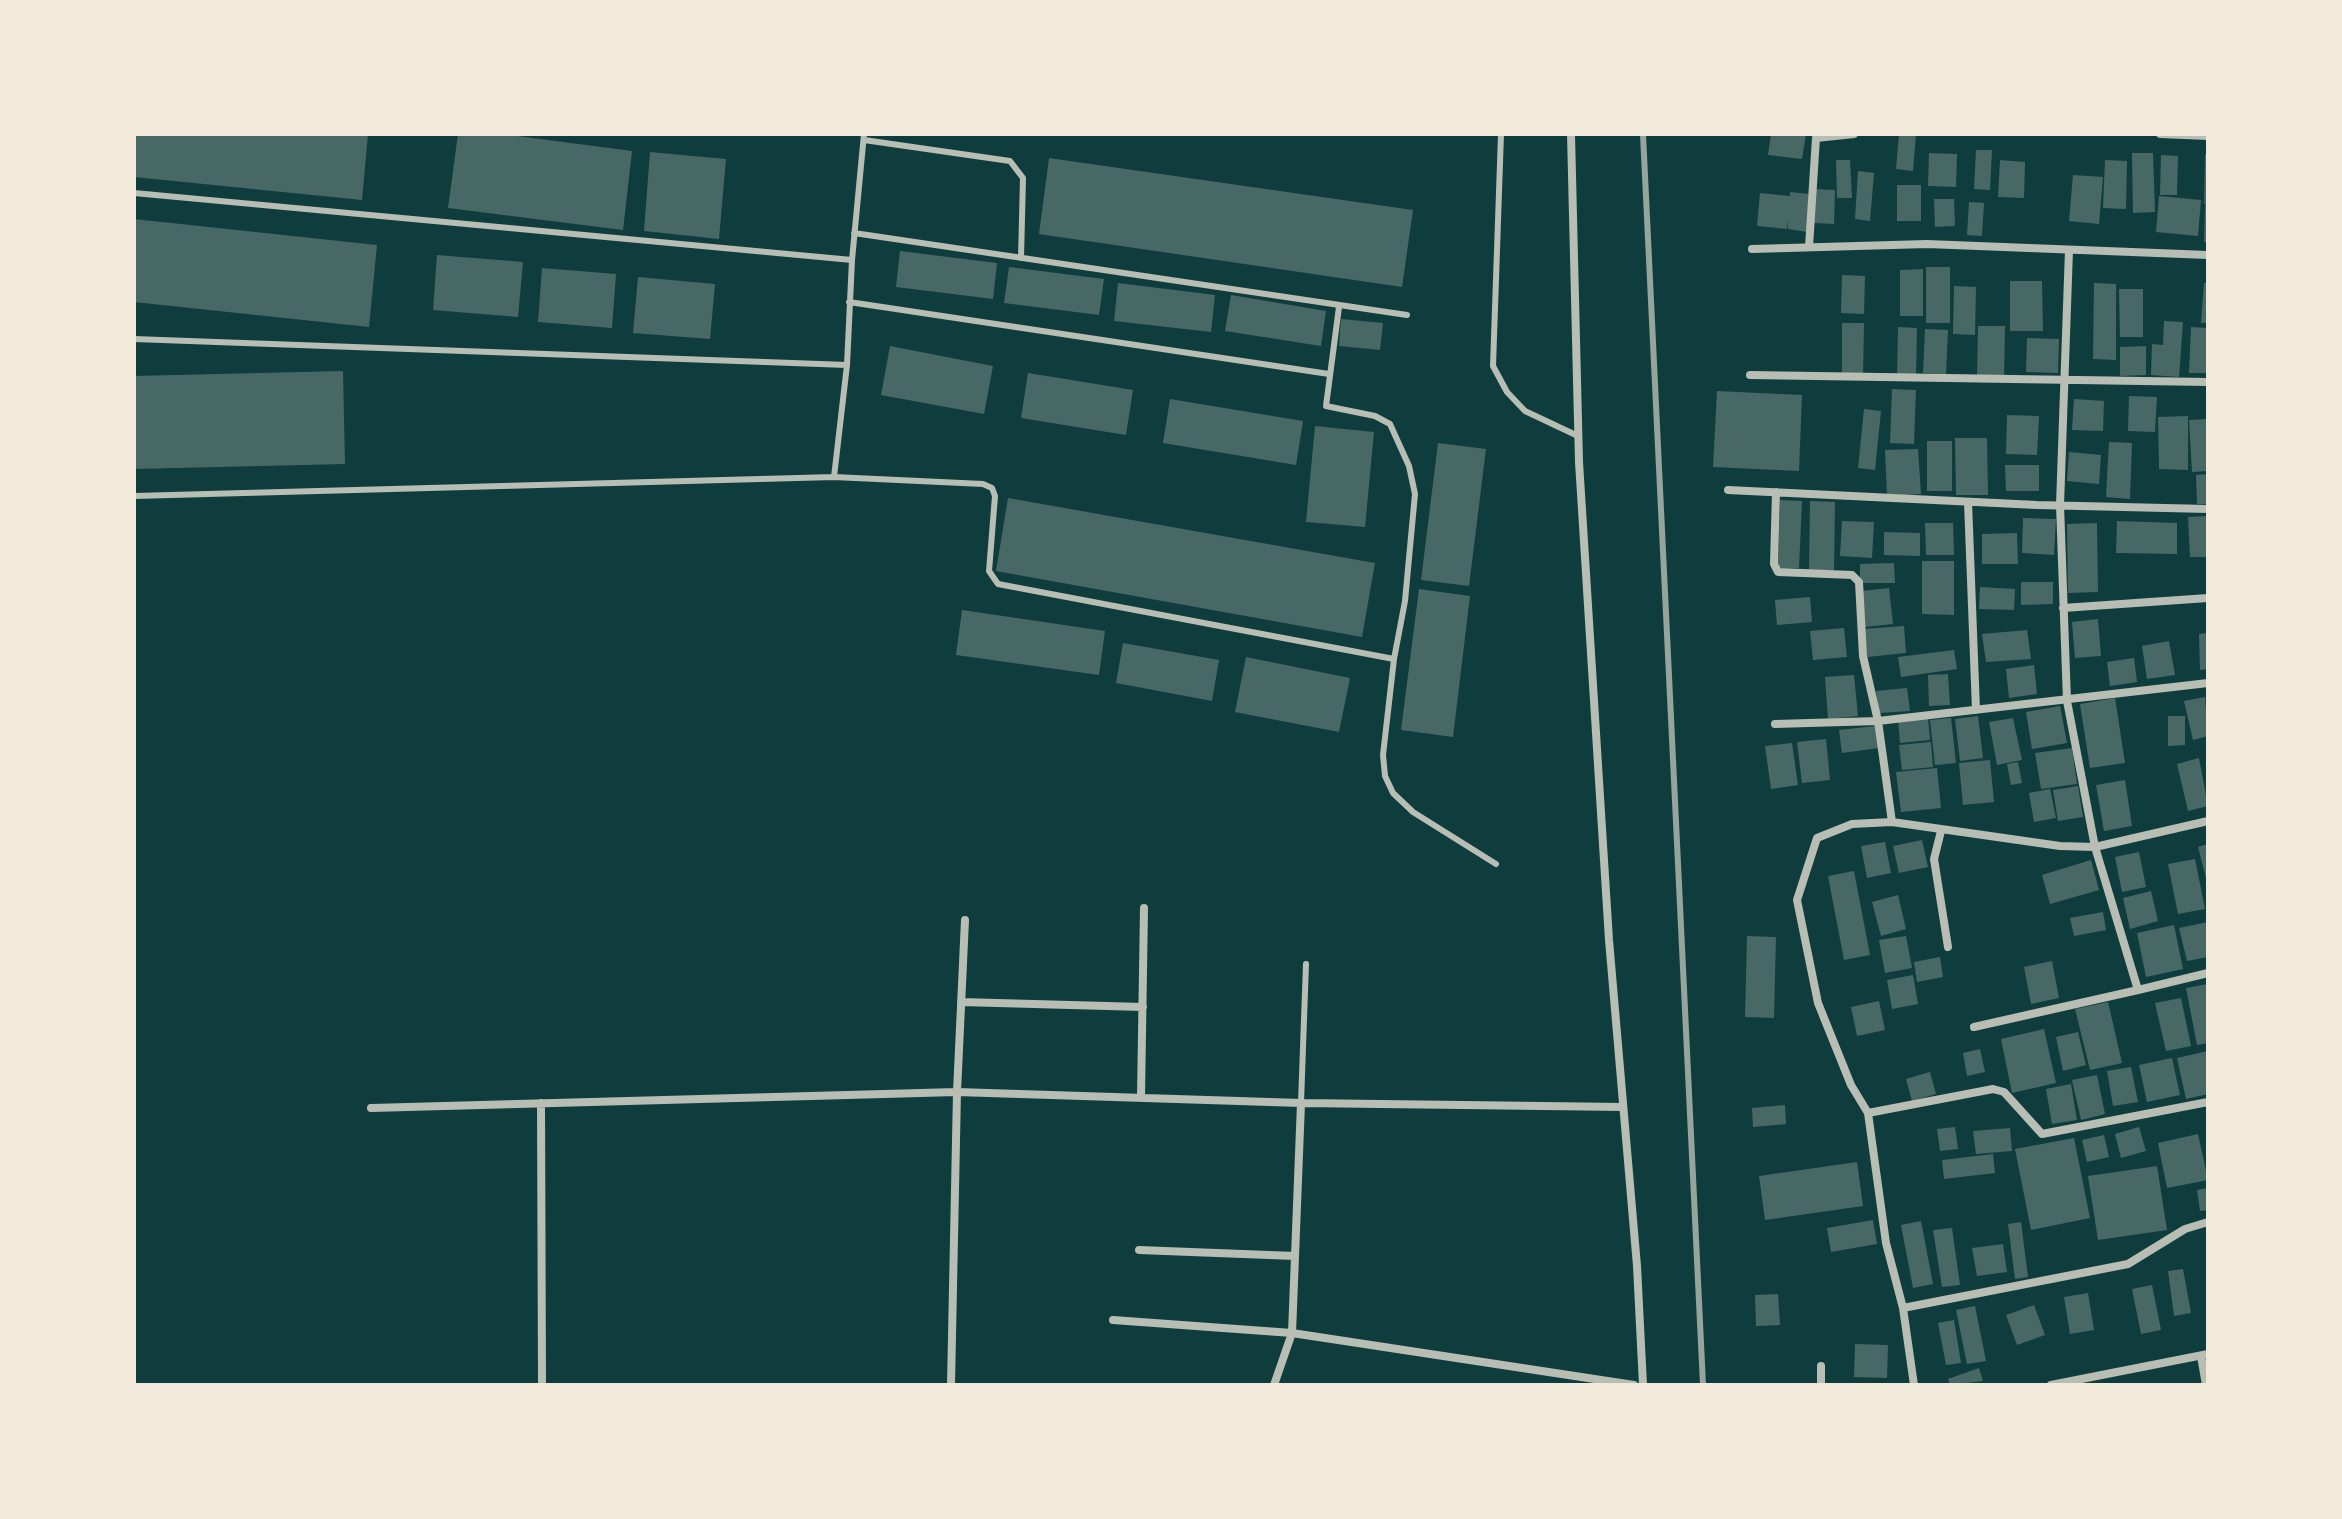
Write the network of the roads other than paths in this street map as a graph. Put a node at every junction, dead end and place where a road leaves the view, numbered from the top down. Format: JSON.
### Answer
{"nodes":[{"id":1,"x":1501,"y":134,"type":"edge"},
{"id":2,"x":1571,"y":134,"type":"edge"},
{"id":3,"x":1854,"y":134,"type":"edge"},
{"id":4,"x":2160,"y":134,"type":"edge"},
{"id":5,"x":2208,"y":136,"type":"edge"},
{"id":6,"x":864,"y":137,"type":"edge"},
{"id":7,"x":134,"y":193,"type":"edge"},
{"id":8,"x":854,"y":233,"type":"junction"},
{"id":9,"x":1809,"y":247,"type":"junction"},
{"id":10,"x":1752,"y":249,"type":"dead end"},
{"id":11,"x":2069,"y":250,"type":"junction"},
{"id":12,"x":2208,"y":255,"type":"edge"},
{"id":13,"x":1021,"y":258,"type":"junction"},
{"id":14,"x":852,"y":260,"type":"junction"},
{"id":15,"x":849,"y":302,"type":"junction"},
{"id":16,"x":1339,"y":307,"type":"junction"},
{"id":17,"x":1407,"y":315,"type":"dead end"},
{"id":18,"x":134,"y":339,"type":"edge"},
{"id":19,"x":847,"y":365,"type":"junction"},
{"id":20,"x":1329,"y":374,"type":"junction"},
{"id":21,"x":1750,"y":375,"type":"dead end"},
{"id":22,"x":2064,"y":381,"type":"junction"},
{"id":23,"x":2208,"y":382,"type":"edge"},
{"id":24,"x":1578,"y":436,"type":"junction"},
{"id":25,"x":834,"y":477,"type":"junction"},
{"id":26,"x":1728,"y":490,"type":"dead end"},
{"id":27,"x":1776,"y":492,"type":"junction"},
{"id":28,"x":134,"y":496,"type":"edge"},
{"id":29,"x":1968,"y":502,"type":"junction"},
{"id":30,"x":2060,"y":505,"type":"junction"},
{"id":31,"x":2208,"y":509,"type":"edge"},
{"id":32,"x":2208,"y":598,"type":"edge"},
{"id":33,"x":2063,"y":608,"type":"junction"},
{"id":34,"x":1394,"y":659,"type":"junction"},
{"id":35,"x":2208,"y":683,"type":"edge"},
{"id":36,"x":2067,"y":701,"type":"junction"},
{"id":37,"x":1976,"y":710,"type":"junction"},
{"id":38,"x":1878,"y":721,"type":"junction"},
{"id":39,"x":1775,"y":724,"type":"dead end"},
{"id":40,"x":2208,"y":821,"type":"edge"},
{"id":41,"x":1892,"y":822,"type":"junction"},
{"id":42,"x":1941,"y":831,"type":"junction"},
{"id":43,"x":2095,"y":847,"type":"junction"},
{"id":44,"x":1496,"y":864,"type":"dead end"},
{"id":45,"x":1144,"y":908,"type":"dead end"},
{"id":46,"x":965,"y":920,"type":"dead end"},
{"id":47,"x":1948,"y":947,"type":"dead end"},
{"id":48,"x":1306,"y":964,"type":"dead end"},
{"id":49,"x":2208,"y":973,"type":"edge"},
{"id":50,"x":2138,"y":990,"type":"junction"},
{"id":51,"x":961,"y":1002,"type":"junction"},
{"id":52,"x":1143,"y":1007,"type":"junction"},
{"id":53,"x":1974,"y":1027,"type":"dead end"},
{"id":54,"x":957,"y":1092,"type":"junction"},
{"id":55,"x":1141,"y":1096,"type":"junction"},
{"id":56,"x":2208,"y":1102,"type":"edge"},
{"id":57,"x":541,"y":1103,"type":"junction"},
{"id":58,"x":1301,"y":1103,"type":"junction"},
{"id":59,"x":1623,"y":1107,"type":"junction"},
{"id":60,"x":371,"y":1108,"type":"dead end"},
{"id":61,"x":1868,"y":1113,"type":"junction"},
{"id":62,"x":2208,"y":1222,"type":"edge"},
{"id":63,"x":1139,"y":1250,"type":"dead end"},
{"id":64,"x":1295,"y":1256,"type":"junction"},
{"id":65,"x":1903,"y":1308,"type":"junction"},
{"id":66,"x":1113,"y":1320,"type":"dead end"},
{"id":67,"x":1292,"y":1333,"type":"junction"},
{"id":68,"x":2204,"y":1355,"type":"edge"},
{"id":69,"x":1821,"y":1366,"type":"dead end"},
{"id":70,"x":542,"y":1385,"type":"edge"},
{"id":71,"x":951,"y":1385,"type":"edge"},
{"id":72,"x":1274,"y":1385,"type":"edge"},
{"id":73,"x":1634,"y":1385,"type":"edge"},
{"id":74,"x":1643,"y":1385,"type":"edge"},
{"id":75,"x":1821,"y":1385,"type":"edge"},
{"id":76,"x":1914,"y":1385,"type":"edge"},
{"id":77,"x":2051,"y":1385,"type":"edge"},
{"id":78,"x":2206,"y":1385,"type":"edge"}],
"edges":[{"from":1,"to":24,"type":"lane"},
{"from":2,"to":24,"type":"street"},
{"from":3,"to":9,"type":"street"},
{"from":4,"to":5,"type":"street"},
{"from":6,"to":8,"type":"lane"},
{"from":6,"to":13,"type":"lane"},
{"from":7,"to":14,"type":"lane"},
{"from":8,"to":13,"type":"lane"},
{"from":8,"to":14,"type":"lane"},
{"from":9,"to":10,"type":"street"},
{"from":9,"to":11,"type":"street"},
{"from":11,"to":12,"type":"street"},
{"from":11,"to":22,"type":"street"},
{"from":13,"to":16,"type":"lane"},
{"from":14,"to":15,"type":"lane"},
{"from":15,"to":19,"type":"lane"},
{"from":15,"to":20,"type":"lane"},
{"from":16,"to":17,"type":"lane"},
{"from":16,"to":20,"type":"lane"},
{"from":18,"to":19,"type":"lane"},
{"from":19,"to":25,"type":"lane"},
{"from":20,"to":34,"type":"lane"},
{"from":21,"to":22,"type":"street"},
{"from":22,"to":23,"type":"street"},
{"from":22,"to":30,"type":"street"},
{"from":24,"to":59,"type":"street"},
{"from":25,"to":28,"type":"lane"},
{"from":25,"to":34,"type":"lane"},
{"from":26,"to":27,"type":"street"},
{"from":27,"to":29,"type":"street"},
{"from":27,"to":38,"type":"street"},
{"from":29,"to":30,"type":"street"},
{"from":29,"to":37,"type":"street"},
{"from":30,"to":31,"type":"street"},
{"from":30,"to":33,"type":"street"},
{"from":32,"to":33,"type":"street"},
{"from":33,"to":36,"type":"street"},
{"from":34,"to":44,"type":"lane"},
{"from":35,"to":36,"type":"street"},
{"from":36,"to":37,"type":"street"},
{"from":36,"to":43,"type":"street"},
{"from":37,"to":38,"type":"street"},
{"from":38,"to":39,"type":"street"},
{"from":38,"to":41,"type":"street"},
{"from":40,"to":43,"type":"street"},
{"from":41,"to":42,"type":"street"},
{"from":41,"to":61,"type":"street"},
{"from":42,"to":43,"type":"street"},
{"from":42,"to":47,"type":"street"},
{"from":43,"to":50,"type":"street"},
{"from":45,"to":52,"type":"street"},
{"from":46,"to":51,"type":"street"},
{"from":48,"to":58,"type":"lane"},
{"from":49,"to":50,"type":"street"},
{"from":50,"to":53,"type":"street"},
{"from":51,"to":52,"type":"street"},
{"from":51,"to":54,"type":"street"},
{"from":52,"to":55,"type":"street"},
{"from":54,"to":55,"type":"street"},
{"from":54,"to":57,"type":"street"},
{"from":54,"to":71,"type":"street"},
{"from":55,"to":58,"type":"street"},
{"from":56,"to":61,"type":"street"},
{"from":57,"to":60,"type":"street"},
{"from":57,"to":70,"type":"street"},
{"from":58,"to":59,"type":"street"},
{"from":58,"to":64,"type":"street"},
{"from":59,"to":74,"type":"street"},
{"from":61,"to":65,"type":"street"},
{"from":62,"to":65,"type":"street"},
{"from":63,"to":64,"type":"street"},
{"from":64,"to":67,"type":"street"},
{"from":65,"to":76,"type":"street"},
{"from":66,"to":67,"type":"street"},
{"from":67,"to":72,"type":"street"},
{"from":67,"to":73,"type":"street"},
{"from":68,"to":77,"type":"street"},
{"from":68,"to":78,"type":"street"},
{"from":69,"to":75,"type":"street"}]}
